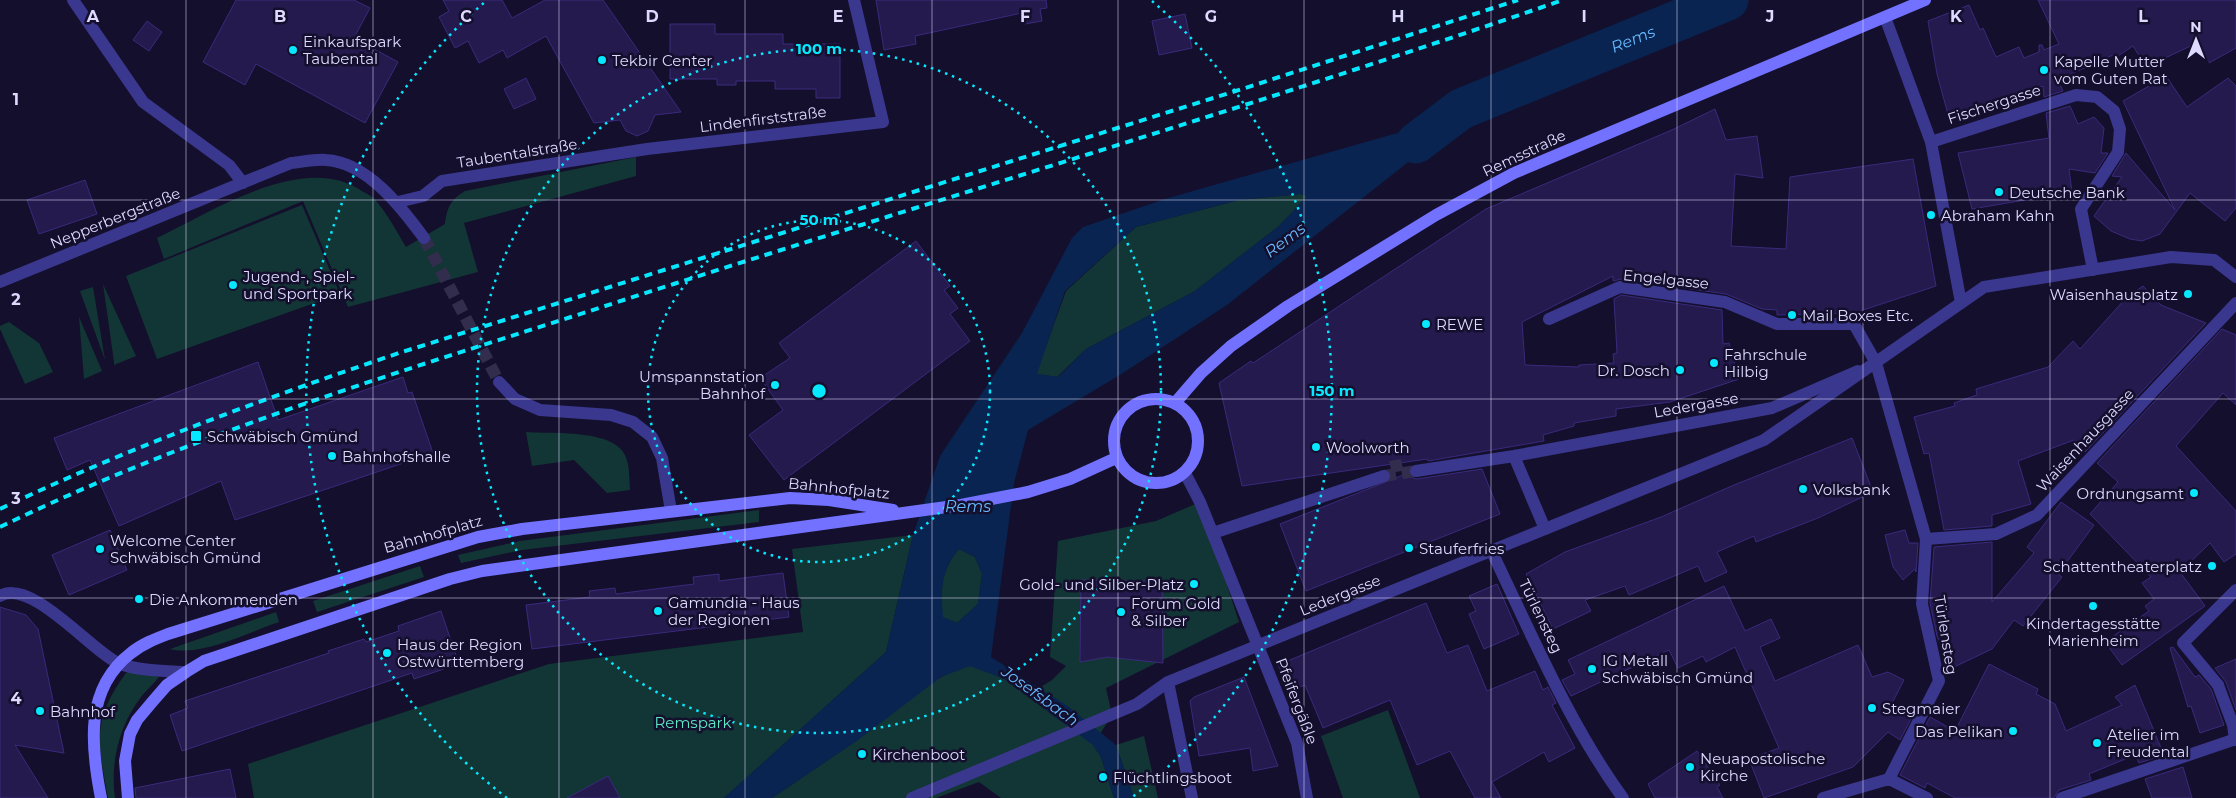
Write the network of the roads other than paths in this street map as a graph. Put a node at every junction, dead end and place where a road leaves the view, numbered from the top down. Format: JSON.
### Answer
{"nodes":[{"id":1,"x":73,"y":0,"type":"edge"},
{"id":2,"x":854,"y":0,"type":"edge"},
{"id":3,"x":1925,"y":0,"type":"edge"},
{"id":4,"x":1885,"y":17,"type":"junction"},
{"id":5,"x":1931,"y":142,"type":"junction"},
{"id":6,"x":647,"y":149,"type":"joint"},
{"id":7,"x":242,"y":183,"type":"junction"},
{"id":8,"x":398,"y":202,"type":"junction"},
{"id":9,"x":424,"y":238,"type":"tunnel mouth"},
{"id":10,"x":2093,"y":270,"type":"junction"},
{"id":11,"x":2236,"y":277,"type":"edge"},
{"id":12,"x":1,"y":278,"type":"edge"},
{"id":13,"x":2236,"y":303,"type":"edge"},
{"id":14,"x":1961,"y":304,"type":"junction"},
{"id":15,"x":1549,"y":319,"type":"dead end"},
{"id":16,"x":1876,"y":364,"type":"junction"},
{"id":17,"x":499,"y":382,"type":"tunnel mouth"},
{"id":18,"x":1176,"y":403,"type":"junction"},
{"id":19,"x":1514,"y":456,"type":"junction"},
{"id":20,"x":1116,"y":458,"type":"junction"},
{"id":21,"x":1416,"y":471,"type":"tunnel mouth"},
{"id":22,"x":1184,"y":473,"type":"junction"},
{"id":23,"x":1384,"y":476,"type":"tunnel mouth"},
{"id":24,"x":671,"y":511,"type":"junction"},
{"id":25,"x":903,"y":511,"type":"junction"},
{"id":26,"x":1545,"y":529,"type":"junction"},
{"id":27,"x":1213,"y":533,"type":"junction"},
{"id":28,"x":1926,"y":539,"type":"junction"},
{"id":29,"x":1491,"y":550,"type":"junction"},
{"id":30,"x":2236,"y":590,"type":"edge"},
{"id":31,"x":2,"y":595,"type":"edge"},
{"id":32,"x":1258,"y":646,"type":"junction"},
{"id":33,"x":119,"y":663,"type":"junction"},
{"id":34,"x":186,"y":672,"type":"junction"},
{"id":35,"x":1168,"y":682,"type":"junction"},
{"id":36,"x":2236,"y":741,"type":"edge"},
{"id":37,"x":1889,"y":779,"type":"junction"},
{"id":38,"x":101,"y":798,"type":"edge"},
{"id":39,"x":128,"y":798,"type":"edge"},
{"id":40,"x":912,"y":798,"type":"edge"},
{"id":41,"x":1192,"y":798,"type":"edge"},
{"id":42,"x":1308,"y":798,"type":"edge"},
{"id":43,"x":1623,"y":798,"type":"edge"},
{"id":44,"x":1824,"y":798,"type":"edge"},
{"id":45,"x":1927,"y":798,"type":"edge"},
{"id":46,"x":2062,"y":798,"type":"edge"}],
"edges":[{"from":1,"to":7,"type":"street"},
{"from":2,"to":6,"type":"street","name":"Lindenfirststraße"},
{"from":3,"to":4,"type":"main road","name":"Remsstraße"},
{"from":4,"to":5,"type":"street"},
{"from":4,"to":18,"type":"main road","name":"Remsstraße"},
{"from":5,"to":10,"type":"street","name":"Fischergasse"},
{"from":5,"to":14,"type":"street"},
{"from":6,"to":8,"type":"street","name":"Taubentalstraße"},
{"from":7,"to":8,"type":"street"},
{"from":7,"to":12,"type":"street","name":"Nepperbergstraße"},
{"from":8,"to":9,"type":"street"},
{"from":10,"to":11,"type":"street","name":"Ledergasse"},
{"from":10,"to":14,"type":"street","name":"Ledergasse"},
{"from":13,"to":28,"type":"street","name":"Waisenhausgasse"},
{"from":14,"to":16,"type":"street","name":"Ledergasse"},
{"from":15,"to":16,"type":"street","name":"Engelgasse"},
{"from":16,"to":19,"type":"street","name":"Ledergasse"},
{"from":16,"to":26,"type":"street","name":"Ledergasse"},
{"from":16,"to":28,"type":"street","name":"Türlensteg"},
{"from":17,"to":24,"type":"street"},
{"from":18,"to":20,"type":"main road"},
{"from":18,"to":22,"type":"main road"},
{"from":19,"to":21,"type":"street","name":"Ledergasse"},
{"from":19,"to":26,"type":"street"},
{"from":20,"to":22,"type":"main road"},
{"from":20,"to":25,"type":"main road"},
{"from":22,"to":27,"type":"street"},
{"from":23,"to":27,"type":"street"},
{"from":24,"to":25,"type":"main road","name":"Bahnhofplatz"},
{"from":24,"to":33,"type":"main road","name":"Bahnhofplatz"},
{"from":25,"to":34,"type":"main road","name":"Bahnhofplatz"},
{"from":26,"to":29,"type":"street","name":"Ledergasse"},
{"from":27,"to":32,"type":"street"},
{"from":28,"to":37,"type":"street","name":"Türlensteg"},
{"from":29,"to":32,"type":"street","name":"Ledergasse"},
{"from":29,"to":43,"type":"street","name":"Türlensteg"},
{"from":30,"to":36,"type":"street"},
{"from":31,"to":33,"type":"street"},
{"from":32,"to":35,"type":"street","name":"Ledergasse"},
{"from":32,"to":42,"type":"street","name":"Pfeifergäßle"},
{"from":33,"to":34,"type":"street","name":"Bahnhofplatz"},
{"from":33,"to":38,"type":"main road","name":"Bahnhofplatz"},
{"from":34,"to":39,"type":"main road","name":"Bahnhofplatz"},
{"from":35,"to":40,"type":"street","name":"Ledergasse"},
{"from":35,"to":41,"type":"street"},
{"from":36,"to":46,"type":"street"},
{"from":37,"to":44,"type":"street"},
{"from":37,"to":45,"type":"street"}]}
